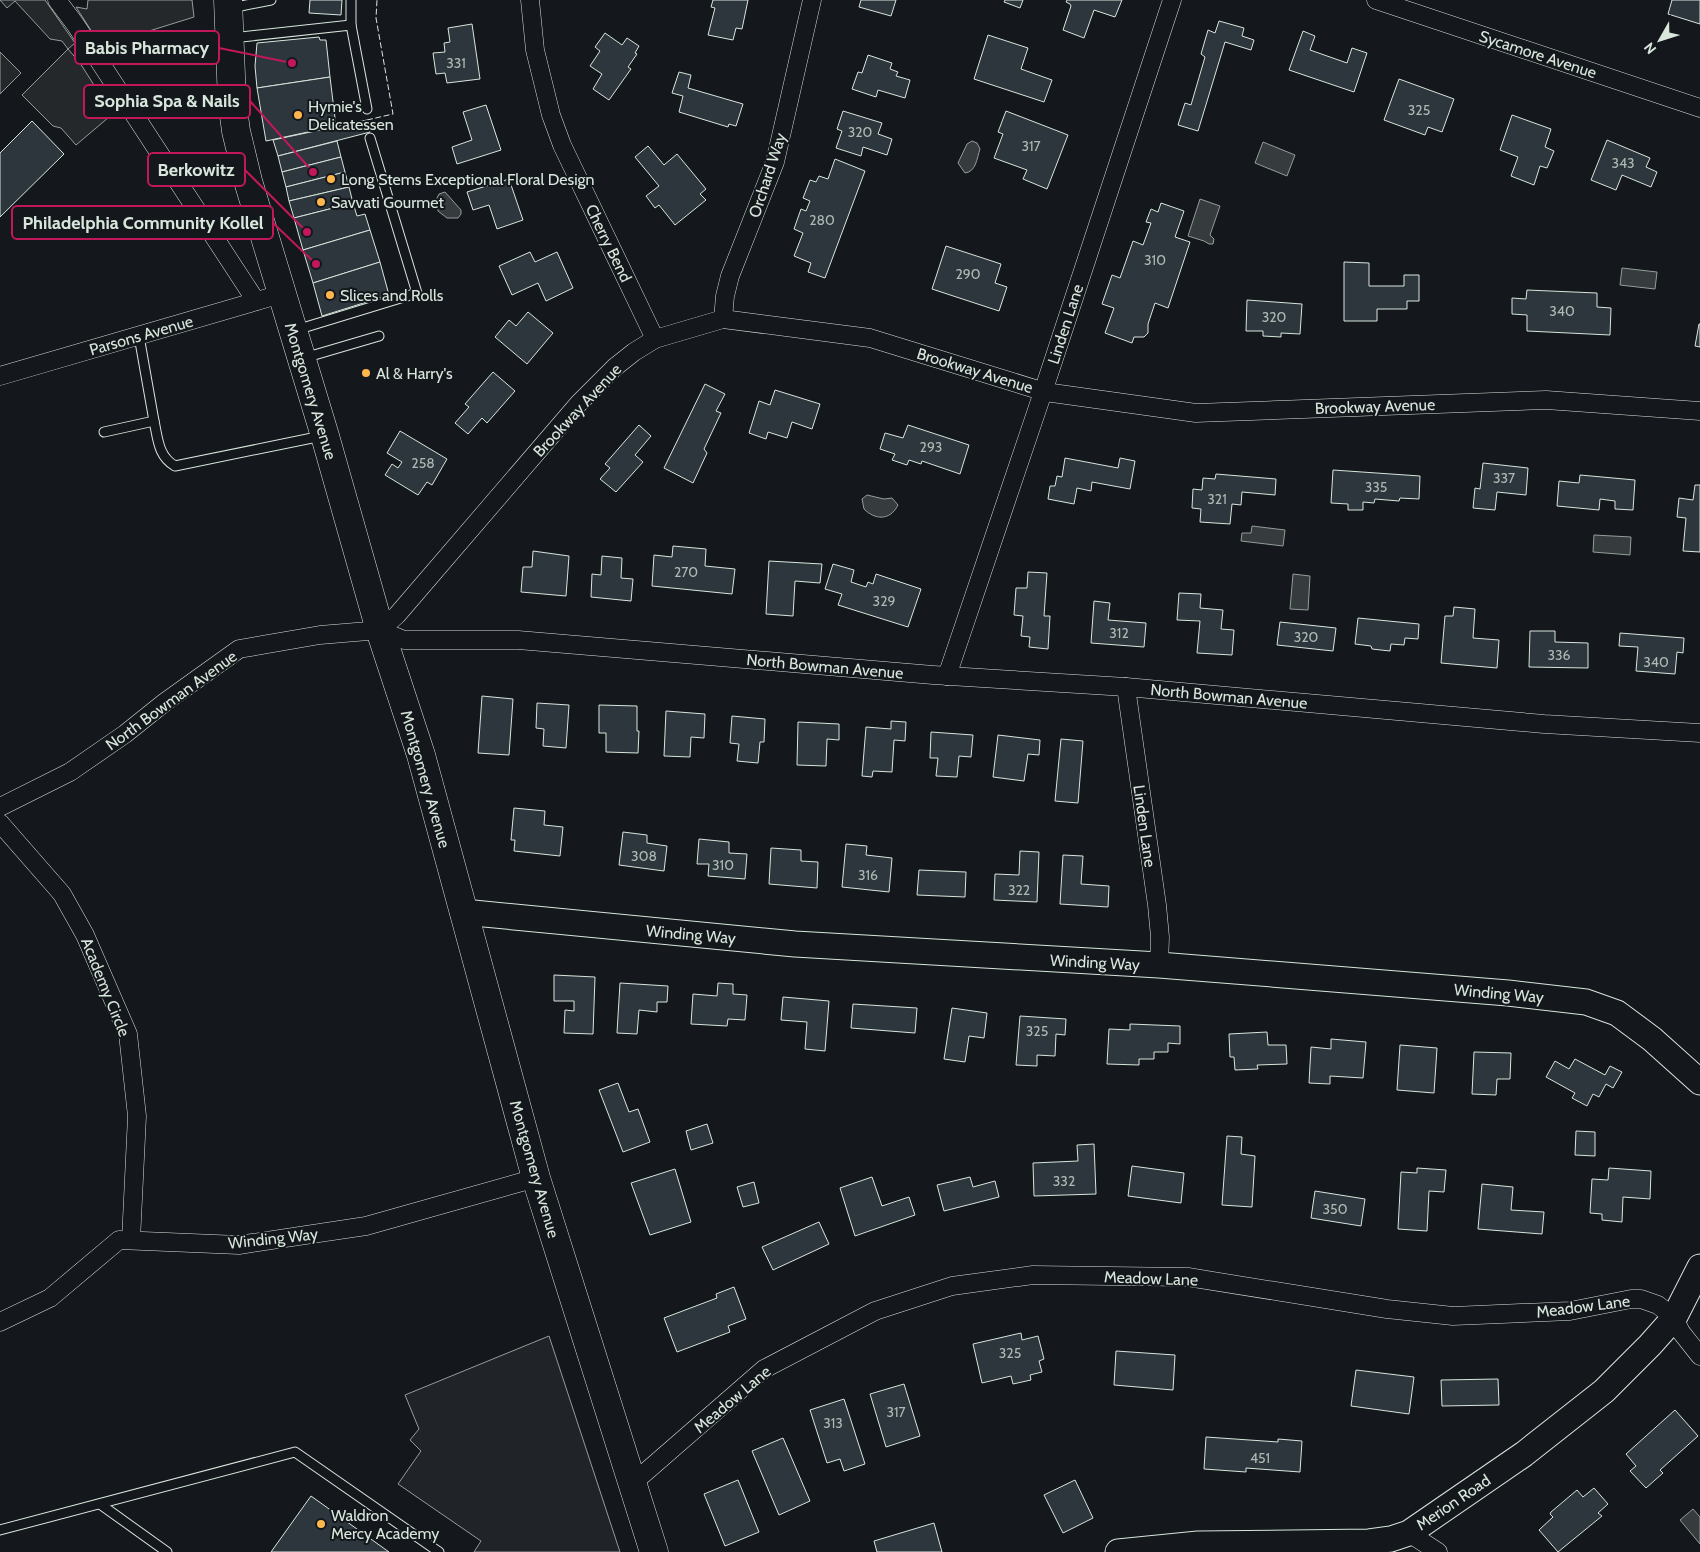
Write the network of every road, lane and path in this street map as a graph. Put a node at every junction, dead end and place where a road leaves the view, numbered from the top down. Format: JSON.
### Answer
{"nodes":[{"id":1,"x":57,"y":0,"type":"edge"},
{"id":2,"x":261,"y":0,"type":"edge"},
{"id":3,"x":271,"y":0,"type":"edge"},
{"id":4,"x":351,"y":0,"type":"edge"},
{"id":5,"x":530,"y":0,"type":"edge"},
{"id":6,"x":812,"y":0,"type":"edge"},
{"id":7,"x":1172,"y":0,"type":"edge"},
{"id":8,"x":1376,"y":0,"type":"edge"},
{"id":9,"x":228,"y":4,"type":"edge"},
{"id":10,"x":351,"y":25,"type":"junction"},
{"id":11,"x":229,"y":38,"type":"junction"},
{"id":12,"x":1700,"y":108,"type":"edge"},
{"id":13,"x":367,"y":109,"type":"dead end"},
{"id":14,"x":370,"y":138,"type":"dead end"},
{"id":15,"x":281,"y":294,"type":"junction"},
{"id":16,"x":256,"y":301,"type":"junction"},
{"id":17,"x":723,"y":319,"type":"junction"},
{"id":18,"x":293,"y":331,"type":"junction"},
{"id":19,"x":139,"y":336,"type":"junction"},
{"id":20,"x":379,"y":336,"type":"dead end"},
{"id":21,"x":655,"y":339,"type":"junction"},
{"id":22,"x":301,"y":358,"type":"junction"},
{"id":23,"x":0,"y":376,"type":"edge"},
{"id":24,"x":1043,"y":392,"type":"junction"},
{"id":25,"x":1700,"y":411,"type":"edge"},
{"id":26,"x":154,"y":421,"type":"junction"},
{"id":27,"x":104,"y":432,"type":"dead end"},
{"id":28,"x":325,"y":436,"type":"junction"},
{"id":29,"x":380,"y":630,"type":"junction"},
{"id":30,"x":947,"y":676,"type":"junction"},
{"id":31,"x":1126,"y":687,"type":"junction"},
{"id":32,"x":1700,"y":733,"type":"edge"},
{"id":33,"x":0,"y":807,"type":"edge"},
{"id":34,"x":0,"y":823,"type":"edge"},
{"id":35,"x":464,"y":912,"type":"junction"},
{"id":36,"x":1159,"y":965,"type":"junction"},
{"id":37,"x":1700,"y":1082,"type":"edge"},
{"id":38,"x":536,"y":1178,"type":"junction"},
{"id":39,"x":130,"y":1240,"type":"junction"},
{"id":40,"x":1700,"y":1267,"type":"edge"},
{"id":41,"x":1674,"y":1318,"type":"junction"},
{"id":42,"x":0,"y":1322,"type":"edge"},
{"id":43,"x":1700,"y":1356,"type":"edge"},
{"id":44,"x":633,"y":1483,"type":"junction"},
{"id":45,"x":100,"y":1504,"type":"junction"},
{"id":46,"x":0,"y":1530,"type":"edge"},
{"id":47,"x":1409,"y":1533,"type":"junction"},
{"id":48,"x":1198,"y":1548,"type":"edge"},
{"id":49,"x":167,"y":1552,"type":"edge"},
{"id":50,"x":439,"y":1552,"type":"edge"},
{"id":51,"x":654,"y":1552,"type":"edge"},
{"id":52,"x":1118,"y":1552,"type":"edge"},
{"id":53,"x":1438,"y":1552,"type":"edge"}],
"edges":[{"from":1,"to":16,"type":"street"},
{"from":2,"to":3,"type":"lane"},
{"from":2,"to":9,"type":"lane"},
{"from":4,"to":10,"type":"lane"},
{"from":5,"to":21,"type":"street","name":"Cherry Bend"},
{"from":6,"to":17,"type":"street","name":"Orchard Way"},
{"from":7,"to":24,"type":"street","name":"Linden Lane"},
{"from":8,"to":12,"type":"street","name":"Sycamore Avenue"},
{"from":9,"to":11,"type":"main road","name":"Montgomery Avenue"},
{"from":10,"to":11,"type":"lane"},
{"from":10,"to":13,"type":"lane"},
{"from":11,"to":15,"type":"main road","name":"Montgomery Avenue"},
{"from":14,"to":18,"type":"lane"},
{"from":15,"to":16,"type":"street","name":"Parsons Avenue"},
{"from":15,"to":18,"type":"main road","name":"Montgomery Avenue"},
{"from":16,"to":19,"type":"street","name":"Parsons Avenue"},
{"from":17,"to":21,"type":"street","name":"Brookway Avenue"},
{"from":17,"to":24,"type":"street","name":"Brookway Avenue"},
{"from":18,"to":22,"type":"main road","name":"Montgomery Avenue"},
{"from":19,"to":23,"type":"street","name":"Parsons Avenue"},
{"from":19,"to":26,"type":"lane"},
{"from":20,"to":22,"type":"lane"},
{"from":21,"to":29,"type":"street","name":"Brookway Avenue"},
{"from":22,"to":28,"type":"main road","name":"Montgomery Avenue"},
{"from":24,"to":25,"type":"street","name":"Brookway Avenue"},
{"from":24,"to":30,"type":"street","name":"Linden Lane"},
{"from":26,"to":27,"type":"lane"},
{"from":26,"to":28,"type":"lane"},
{"from":28,"to":29,"type":"main road","name":"Montgomery Avenue"},
{"from":29,"to":30,"type":"street","name":"North Bowman Avenue"},
{"from":29,"to":33,"type":"street","name":"North Bowman Avenue"},
{"from":29,"to":35,"type":"main road","name":"Montgomery Avenue"},
{"from":30,"to":31,"type":"street","name":"North Bowman Avenue"},
{"from":31,"to":32,"type":"street","name":"North Bowman Avenue"},
{"from":31,"to":36,"type":"street","name":"Linden Lane"},
{"from":34,"to":39,"type":"street","name":"Academy Circle"},
{"from":35,"to":36,"type":"street","name":"Winding Way"},
{"from":35,"to":38,"type":"main road","name":"Montgomery Avenue"},
{"from":36,"to":37,"type":"street","name":"Winding Way"},
{"from":38,"to":39,"type":"street","name":"Winding Way"},
{"from":38,"to":44,"type":"main road","name":"Montgomery Avenue"},
{"from":39,"to":42,"type":"street","name":"Winding Way"},
{"from":40,"to":41,"type":"street","name":"Merion Road"},
{"from":41,"to":43,"type":"street","name":"Meadow Lane"},
{"from":41,"to":44,"type":"street","name":"Meadow Lane"},
{"from":41,"to":47,"type":"street","name":"Merion Road"},
{"from":44,"to":51,"type":"main road","name":"Montgomery Avenue"},
{"from":45,"to":46,"type":"lane"},
{"from":45,"to":49,"type":"lane"},
{"from":45,"to":50,"type":"lane"},
{"from":47,"to":48,"type":"street","name":"Merion Road"},
{"from":47,"to":53,"type":"street"},
{"from":48,"to":52,"type":"street","name":"Merion Road"}]}
